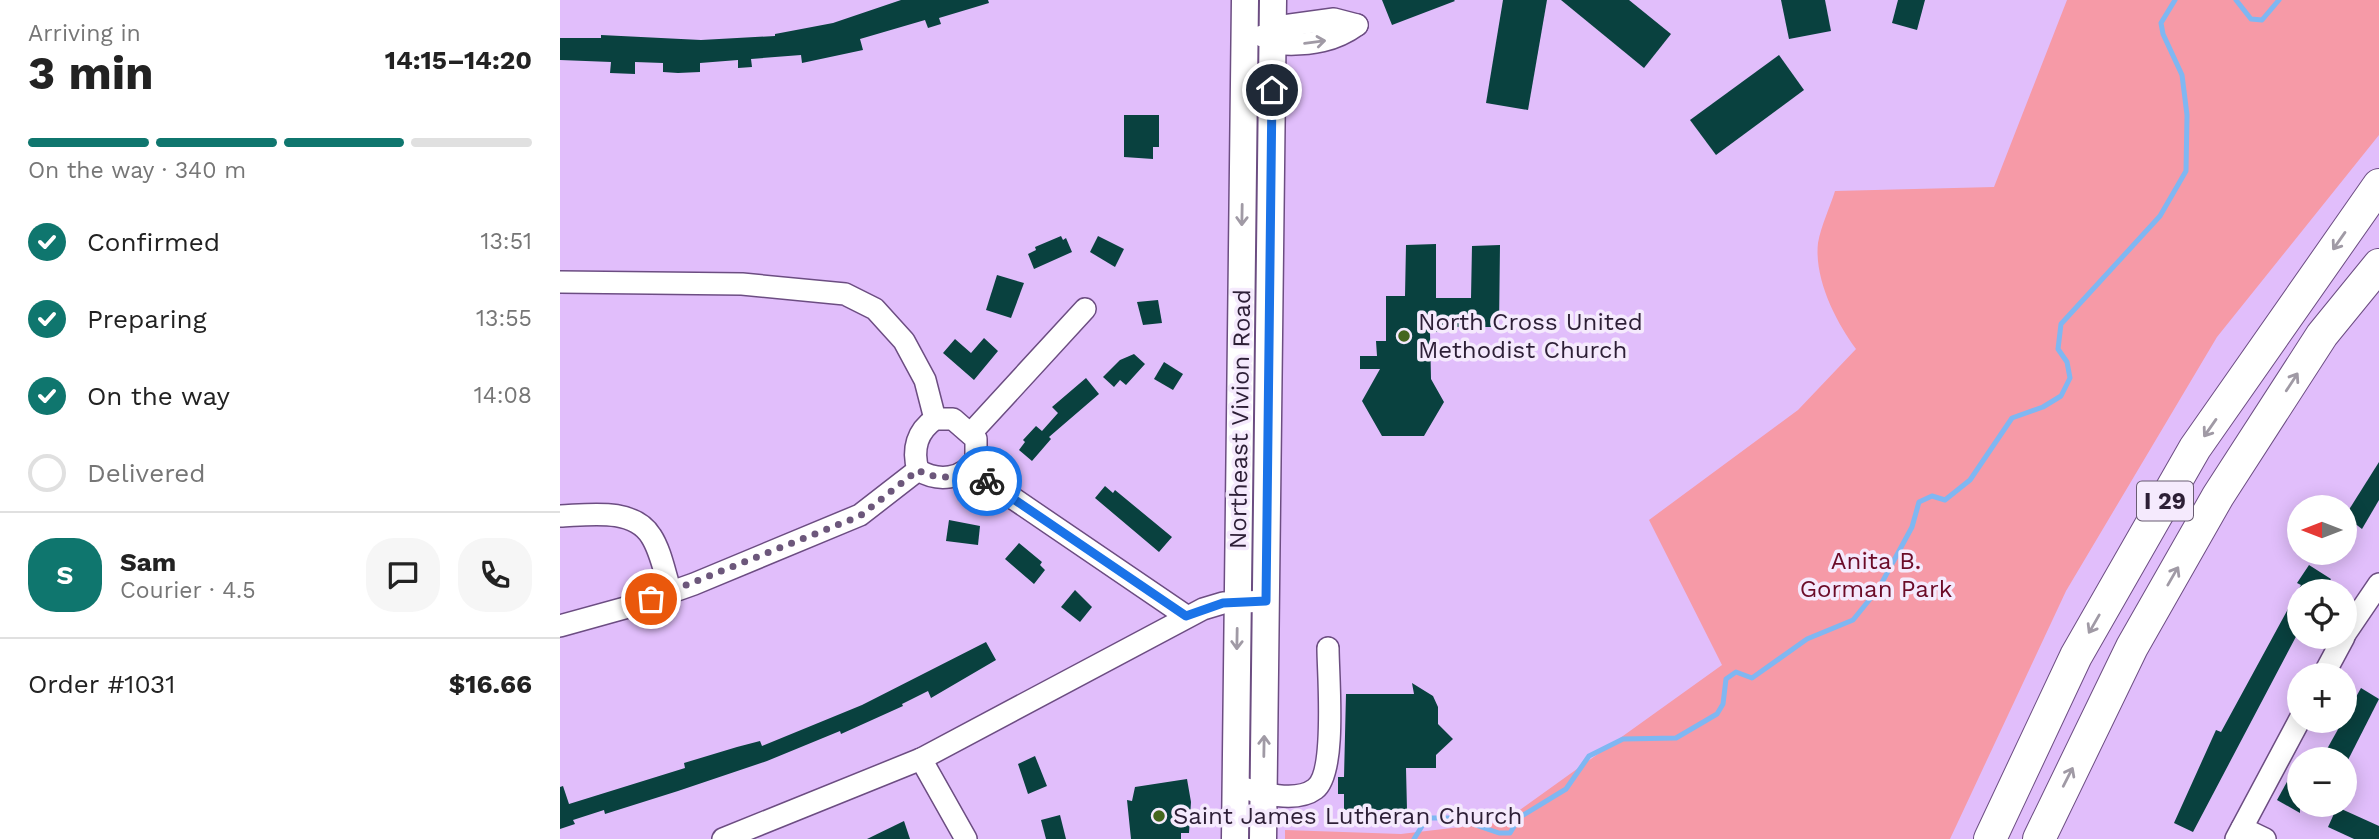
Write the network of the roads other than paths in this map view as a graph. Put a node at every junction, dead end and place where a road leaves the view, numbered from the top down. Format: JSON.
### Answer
{"nodes":[{"id":1,"x":1245,"y":0,"type":"edge"},
{"id":2,"x":1273,"y":0,"type":"edge"},
{"id":3,"x":1244,"y":36,"type":"junction"},
{"id":4,"x":1273,"y":36,"type":"junction"},
{"id":5,"x":1243,"y":170,"type":"junction"},
{"id":6,"x":2379,"y":186,"type":"edge"},
{"id":7,"x":1271,"y":200,"type":"junction"},
{"id":8,"x":2379,"y":265,"type":"edge"},
{"id":9,"x":560,"y":282,"type":"edge"},
{"id":10,"x":1085,"y":309,"type":"dead end"},
{"id":11,"x":935,"y":419,"type":"junction"},
{"id":12,"x":972,"y":432,"type":"junction"},
{"id":13,"x":970,"y":469,"type":"junction"},
{"id":14,"x":918,"y":470,"type":"junction"},
{"id":15,"x":560,"y":516,"type":"edge"},
{"id":16,"x":2379,"y":584,"type":"edge"},
{"id":17,"x":671,"y":592,"type":"junction"},
{"id":18,"x":1238,"y":601,"type":"junction"},
{"id":19,"x":1266,"y":601,"type":"junction"},
{"id":20,"x":1186,"y":616,"type":"junction"},
{"id":21,"x":2357,"y":617,"type":"edge"},
{"id":22,"x":560,"y":626,"type":"edge"},
{"id":23,"x":1328,"y":648,"type":"dead end"},
{"id":24,"x":2293,"y":733,"type":"edge"},
{"id":25,"x":921,"y":759,"type":"junction"},
{"id":26,"x":1236,"y":786,"type":"junction"},
{"id":27,"x":1264,"y":794,"type":"junction"},
{"id":28,"x":2239,"y":833,"type":"edge"},
{"id":29,"x":723,"y":839,"type":"edge"},
{"id":30,"x":966,"y":839,"type":"edge"},
{"id":31,"x":1235,"y":839,"type":"edge"},
{"id":32,"x":1263,"y":839,"type":"edge"},
{"id":33,"x":1990,"y":839,"type":"edge"},
{"id":34,"x":2039,"y":839,"type":"edge"},
{"id":35,"x":2265,"y":839,"type":"edge"}],
"edges":[{"from":1,"to":3,"type":"main road","name":"Northeast Vivion Road"},
{"from":2,"to":4,"type":"main road","name":"Northeast Vivion Road"},
{"from":3,"to":4,"type":"street"},
{"from":3,"to":5,"type":"main road","name":"Northeast Vivion Road"},
{"from":7,"to":4,"type":"main road","name":"Northeast Vivion Road","one_way":true},
{"from":5,"to":7,"type":"main road"},
{"from":5,"to":18,"type":"main road","name":"Northeast Vivion Road","one_way":true},
{"from":6,"to":33,"type":"highway","number":"I 29","one_way":true},
{"from":7,"to":19,"type":"main road","name":"Northeast Vivion Road"},
{"from":34,"to":8,"type":"highway","number":"I 29","one_way":true},
{"from":9,"to":11,"type":"street"},
{"from":10,"to":12,"type":"street"},
{"from":11,"to":12,"type":"street"},
{"from":11,"to":14,"type":"street"},
{"from":12,"to":13,"type":"street"},
{"from":13,"to":14,"type":"street"},
{"from":13,"to":20,"type":"street"},
{"from":14,"to":17,"type":"street"},
{"from":15,"to":17,"type":"street"},
{"from":16,"to":21,"type":"street"},
{"from":17,"to":22,"type":"street"},
{"from":18,"to":19,"type":"street"},
{"from":18,"to":20,"type":"street"},
{"from":18,"to":26,"type":"main road","name":"Northeast Vivion Road","one_way":true},
{"from":27,"to":19,"type":"main road","name":"Northeast Vivion Road","one_way":true},
{"from":20,"to":25,"type":"street"},
{"from":23,"to":27,"type":"street"},
{"from":24,"to":28,"type":"street"},
{"from":25,"to":29,"type":"street"},
{"from":25,"to":30,"type":"street"},
{"from":26,"to":27,"type":"street"},
{"from":26,"to":31,"type":"main road","name":"Northeast Vivion Road"},
{"from":27,"to":32,"type":"main road","name":"Northeast Vivion Road"},
{"from":28,"to":35,"type":"street"}]}
